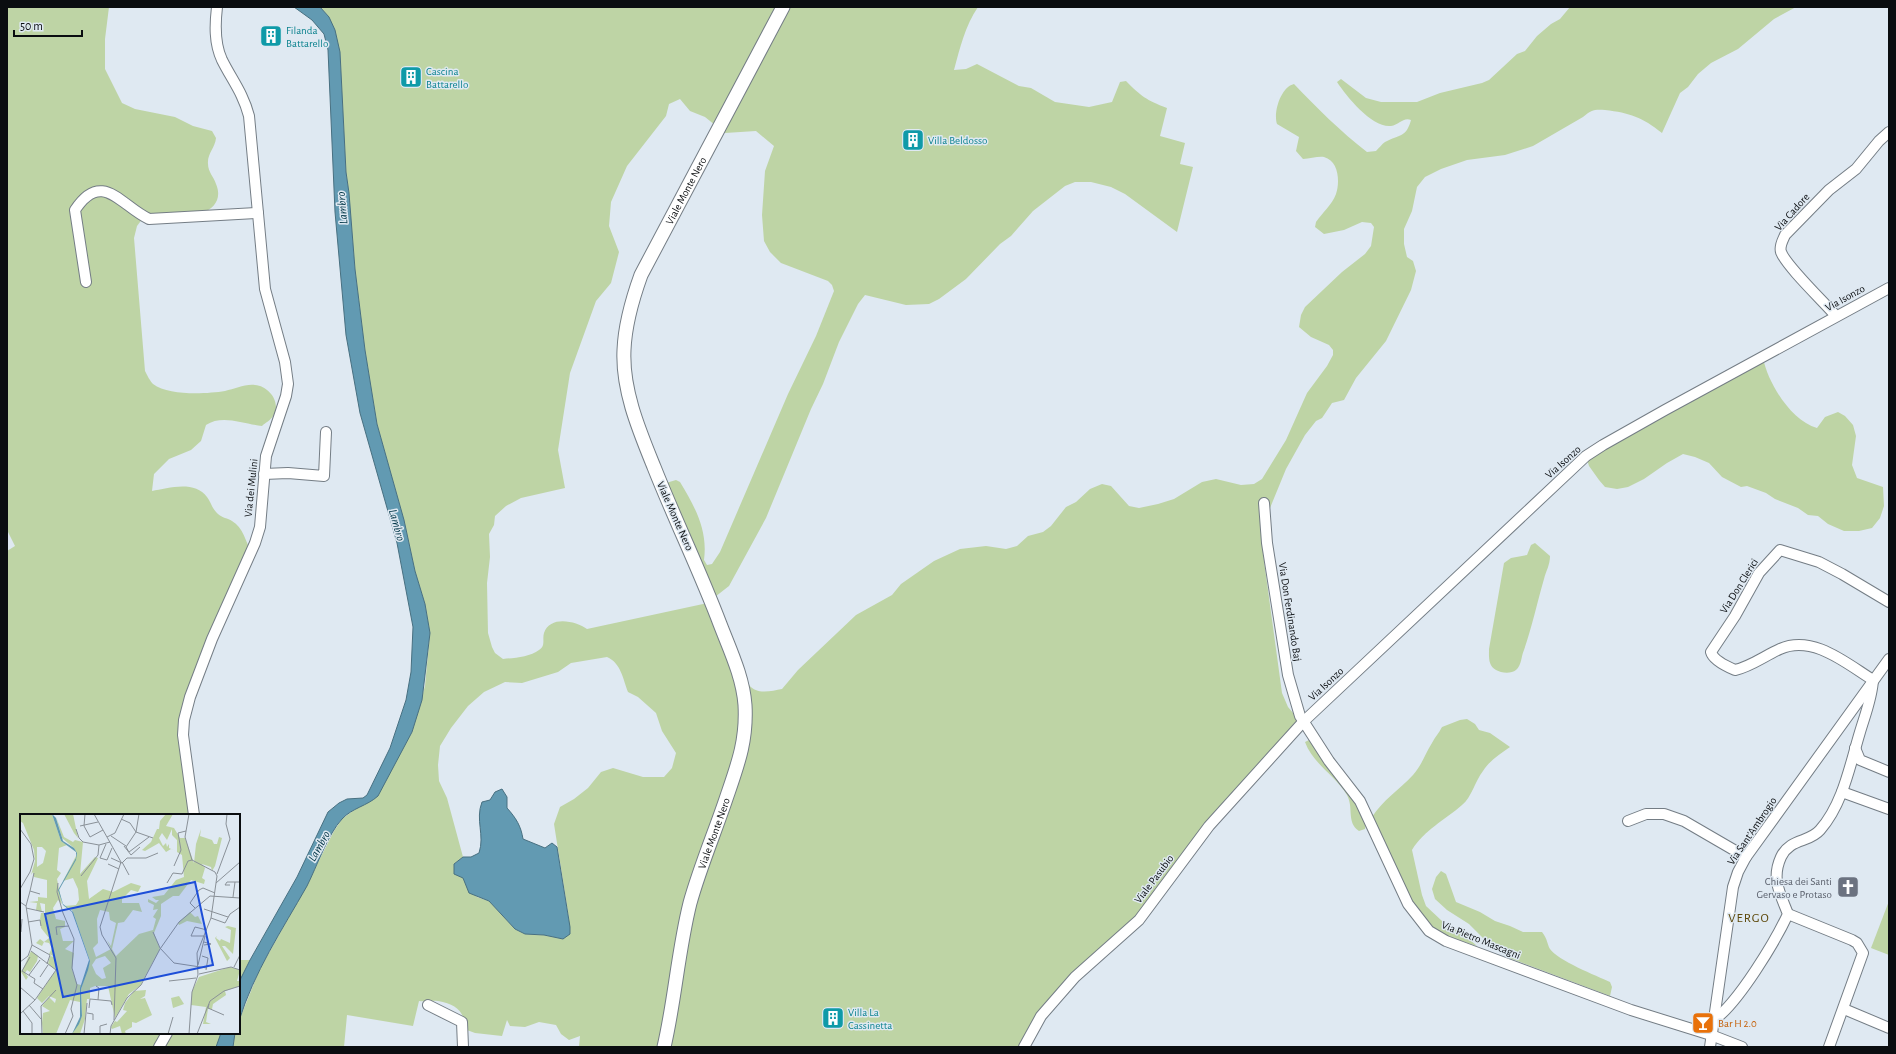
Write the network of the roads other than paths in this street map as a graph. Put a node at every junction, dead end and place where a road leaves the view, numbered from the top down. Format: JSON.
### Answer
{"nodes":[{"id":1,"x":217,"y":7,"type":"edge"},
{"id":2,"x":783,"y":7,"type":"edge"},
{"id":3,"x":1889,"y":132,"type":"edge"},
{"id":4,"x":258,"y":213,"type":"junction"},
{"id":5,"x":86,"y":282,"type":"dead end"},
{"id":6,"x":1889,"y":288,"type":"edge"},
{"id":7,"x":1836,"y":316,"type":"junction"},
{"id":8,"x":326,"y":432,"type":"dead end"},
{"id":9,"x":264,"y":474,"type":"junction"},
{"id":10,"x":1264,"y":503,"type":"dead end"},
{"id":11,"x":1889,"y":602,"type":"edge"},
{"id":12,"x":1889,"y":659,"type":"edge"},
{"id":13,"x":1873,"y":680,"type":"junction"},
{"id":14,"x":1302,"y":722,"type":"junction"},
{"id":15,"x":1855,"y":748,"type":"junction"},
{"id":16,"x":1889,"y":772,"type":"edge"},
{"id":17,"x":1842,"y":792,"type":"junction"},
{"id":18,"x":1889,"y":809,"type":"edge"},
{"id":19,"x":194,"y":814,"type":"edge"},
{"id":20,"x":1628,"y":821,"type":"dead end"},
{"id":21,"x":1746,"y":857,"type":"junction"},
{"id":22,"x":1788,"y":914,"type":"junction"},
{"id":23,"x":428,"y":1005,"type":"dead end"},
{"id":24,"x":1844,"y":1009,"type":"junction"},
{"id":25,"x":1714,"y":1020,"type":"junction"},
{"id":26,"x":1889,"y":1028,"type":"edge"},
{"id":27,"x":166,"y":1034,"type":"edge"},
{"id":28,"x":1712,"y":1035,"type":"junction"},
{"id":29,"x":159,"y":1047,"type":"edge"},
{"id":30,"x":463,"y":1047,"type":"edge"},
{"id":31,"x":664,"y":1047,"type":"edge"},
{"id":32,"x":1024,"y":1047,"type":"edge"},
{"id":33,"x":1710,"y":1047,"type":"edge"},
{"id":34,"x":1742,"y":1047,"type":"edge"},
{"id":35,"x":1829,"y":1047,"type":"edge"}],
"edges":[{"from":1,"to":4,"type":"street","name":"Via dei Mulini"},
{"from":2,"to":31,"type":"street","name":"Viale Monte Nero"},
{"from":3,"to":7,"type":"street","name":"Via Cadore"},
{"from":4,"to":5,"type":"street"},
{"from":4,"to":9,"type":"street","name":"Via dei Mulini"},
{"from":6,"to":7,"type":"street","name":"Via Isonzo"},
{"from":7,"to":14,"type":"street","name":"Via Isonzo"},
{"from":8,"to":9,"type":"street"},
{"from":9,"to":19,"type":"street","name":"Via dei Mulini"},
{"from":10,"to":14,"type":"street","name":"Via Don Ferdinando Baj"},
{"from":11,"to":13,"type":"street","name":"Via Don Clerici"},
{"from":12,"to":13,"type":"street","name":"Via Sant'Ambrogio"},
{"from":13,"to":15,"type":"street"},
{"from":13,"to":21,"type":"street","name":"Via Sant'Ambrogio"},
{"from":14,"to":28,"type":"street","name":"Via Pietro Mascagni"},
{"from":14,"to":32,"type":"street","name":"Viale Pasubio"},
{"from":15,"to":16,"type":"street"},
{"from":15,"to":17,"type":"street"},
{"from":17,"to":18,"type":"street"},
{"from":17,"to":22,"type":"street"},
{"from":20,"to":21,"type":"street"},
{"from":21,"to":25,"type":"street","name":"Via Sant'Ambrogio"},
{"from":22,"to":24,"type":"street"},
{"from":22,"to":25,"type":"street"},
{"from":23,"to":30,"type":"street"},
{"from":24,"to":26,"type":"street"},
{"from":24,"to":35,"type":"street"},
{"from":25,"to":28,"type":"street","name":"Via Sant'Ambrogio"},
{"from":27,"to":29,"type":"street"},
{"from":28,"to":33,"type":"street","name":"Via Sant'Ambrogio"},
{"from":28,"to":34,"type":"street","name":"Via Pietro Mascagni"}]}
